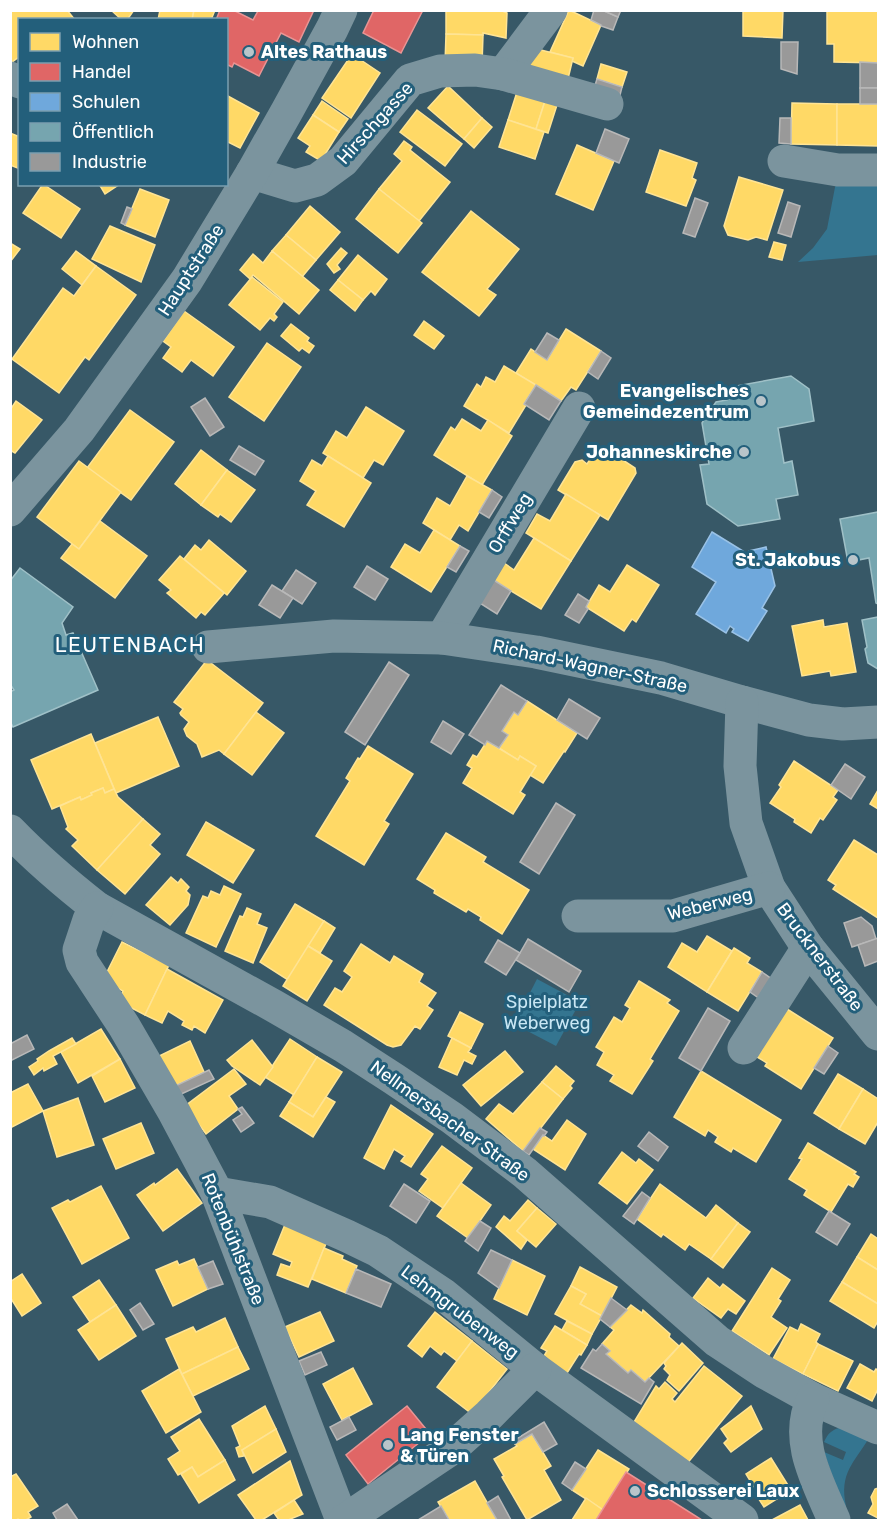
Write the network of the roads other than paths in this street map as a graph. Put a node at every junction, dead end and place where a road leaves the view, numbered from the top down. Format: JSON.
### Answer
{"nodes":[{"id":1,"x":341,"y":10,"type":"edge"},
{"id":2,"x":550,"y":10,"type":"edge"},
{"id":3,"x":502,"y":75,"type":"junction"},
{"id":4,"x":608,"y":104,"type":"dead end"},
{"id":5,"x":784,"y":161,"type":"dead end"},
{"id":6,"x":879,"y":170,"type":"edge"},
{"id":7,"x":252,"y":173,"type":"junction"},
{"id":8,"x":579,"y":408,"type":"dead end"},
{"id":9,"x":10,"y":510,"type":"edge"},
{"id":10,"x":442,"y":638,"type":"junction"},
{"id":11,"x":208,"y":647,"type":"dead end"},
{"id":12,"x":742,"y":702,"type":"junction"},
{"id":13,"x":879,"y":722,"type":"edge"},
{"id":14,"x":10,"y":831,"type":"edge"},
{"id":15,"x":769,"y":888,"type":"junction"},
{"id":16,"x":97,"y":908,"type":"junction"},
{"id":17,"x":578,"y":916,"type":"dead end"},
{"id":18,"x":808,"y":948,"type":"junction"},
{"id":19,"x":879,"y":1034,"type":"edge"},
{"id":20,"x":744,"y":1048,"type":"dead end"},
{"id":21,"x":218,"y":1193,"type":"junction"},
{"id":22,"x":535,"y":1369,"type":"junction"},
{"id":23,"x":813,"y":1399,"type":"junction"},
{"id":24,"x":879,"y":1428,"type":"edge"},
{"id":25,"x":344,"y":1521,"type":"edge"},
{"id":26,"x":742,"y":1521,"type":"edge"},
{"id":27,"x":834,"y":1521,"type":"edge"}],
"edges":[{"from":1,"to":7,"type":"street","name":"Hauptstraße"},
{"from":2,"to":3,"type":"street"},
{"from":3,"to":4,"type":"street","name":"Hirschgasse"},
{"from":3,"to":7,"type":"street","name":"Hirschgasse"},
{"from":5,"to":6,"type":"street"},
{"from":7,"to":9,"type":"street","name":"Hauptstraße"},
{"from":8,"to":10,"type":"street","name":"Orffweg"},
{"from":10,"to":11,"type":"street","name":"Richard-Wagner-Straße"},
{"from":10,"to":12,"type":"street","name":"Richard-Wagner-Straße"},
{"from":12,"to":13,"type":"street","name":"Richard-Wagner-Straße"},
{"from":12,"to":15,"type":"street","name":"Brucknerstraße"},
{"from":14,"to":16,"type":"street","name":"Nellmersbacher Straße"},
{"from":15,"to":17,"type":"street","name":"Weberweg"},
{"from":15,"to":18,"type":"street","name":"Brucknerstraße"},
{"from":16,"to":21,"type":"street","name":"Rotenbühlstraße"},
{"from":16,"to":23,"type":"street","name":"Nellmersbacher Straße"},
{"from":18,"to":19,"type":"street","name":"Brucknerstraße"},
{"from":18,"to":20,"type":"street"},
{"from":21,"to":22,"type":"street","name":"Lehmgrubenweg"},
{"from":21,"to":25,"type":"street","name":"Rotenbühlstraße"},
{"from":22,"to":25,"type":"street","name":"Lehmgrubenweg"},
{"from":22,"to":26,"type":"street","name":"Lehmgrubenweg"},
{"from":23,"to":24,"type":"street","name":"Nellmersbacher Straße"},
{"from":23,"to":27,"type":"street"}]}
